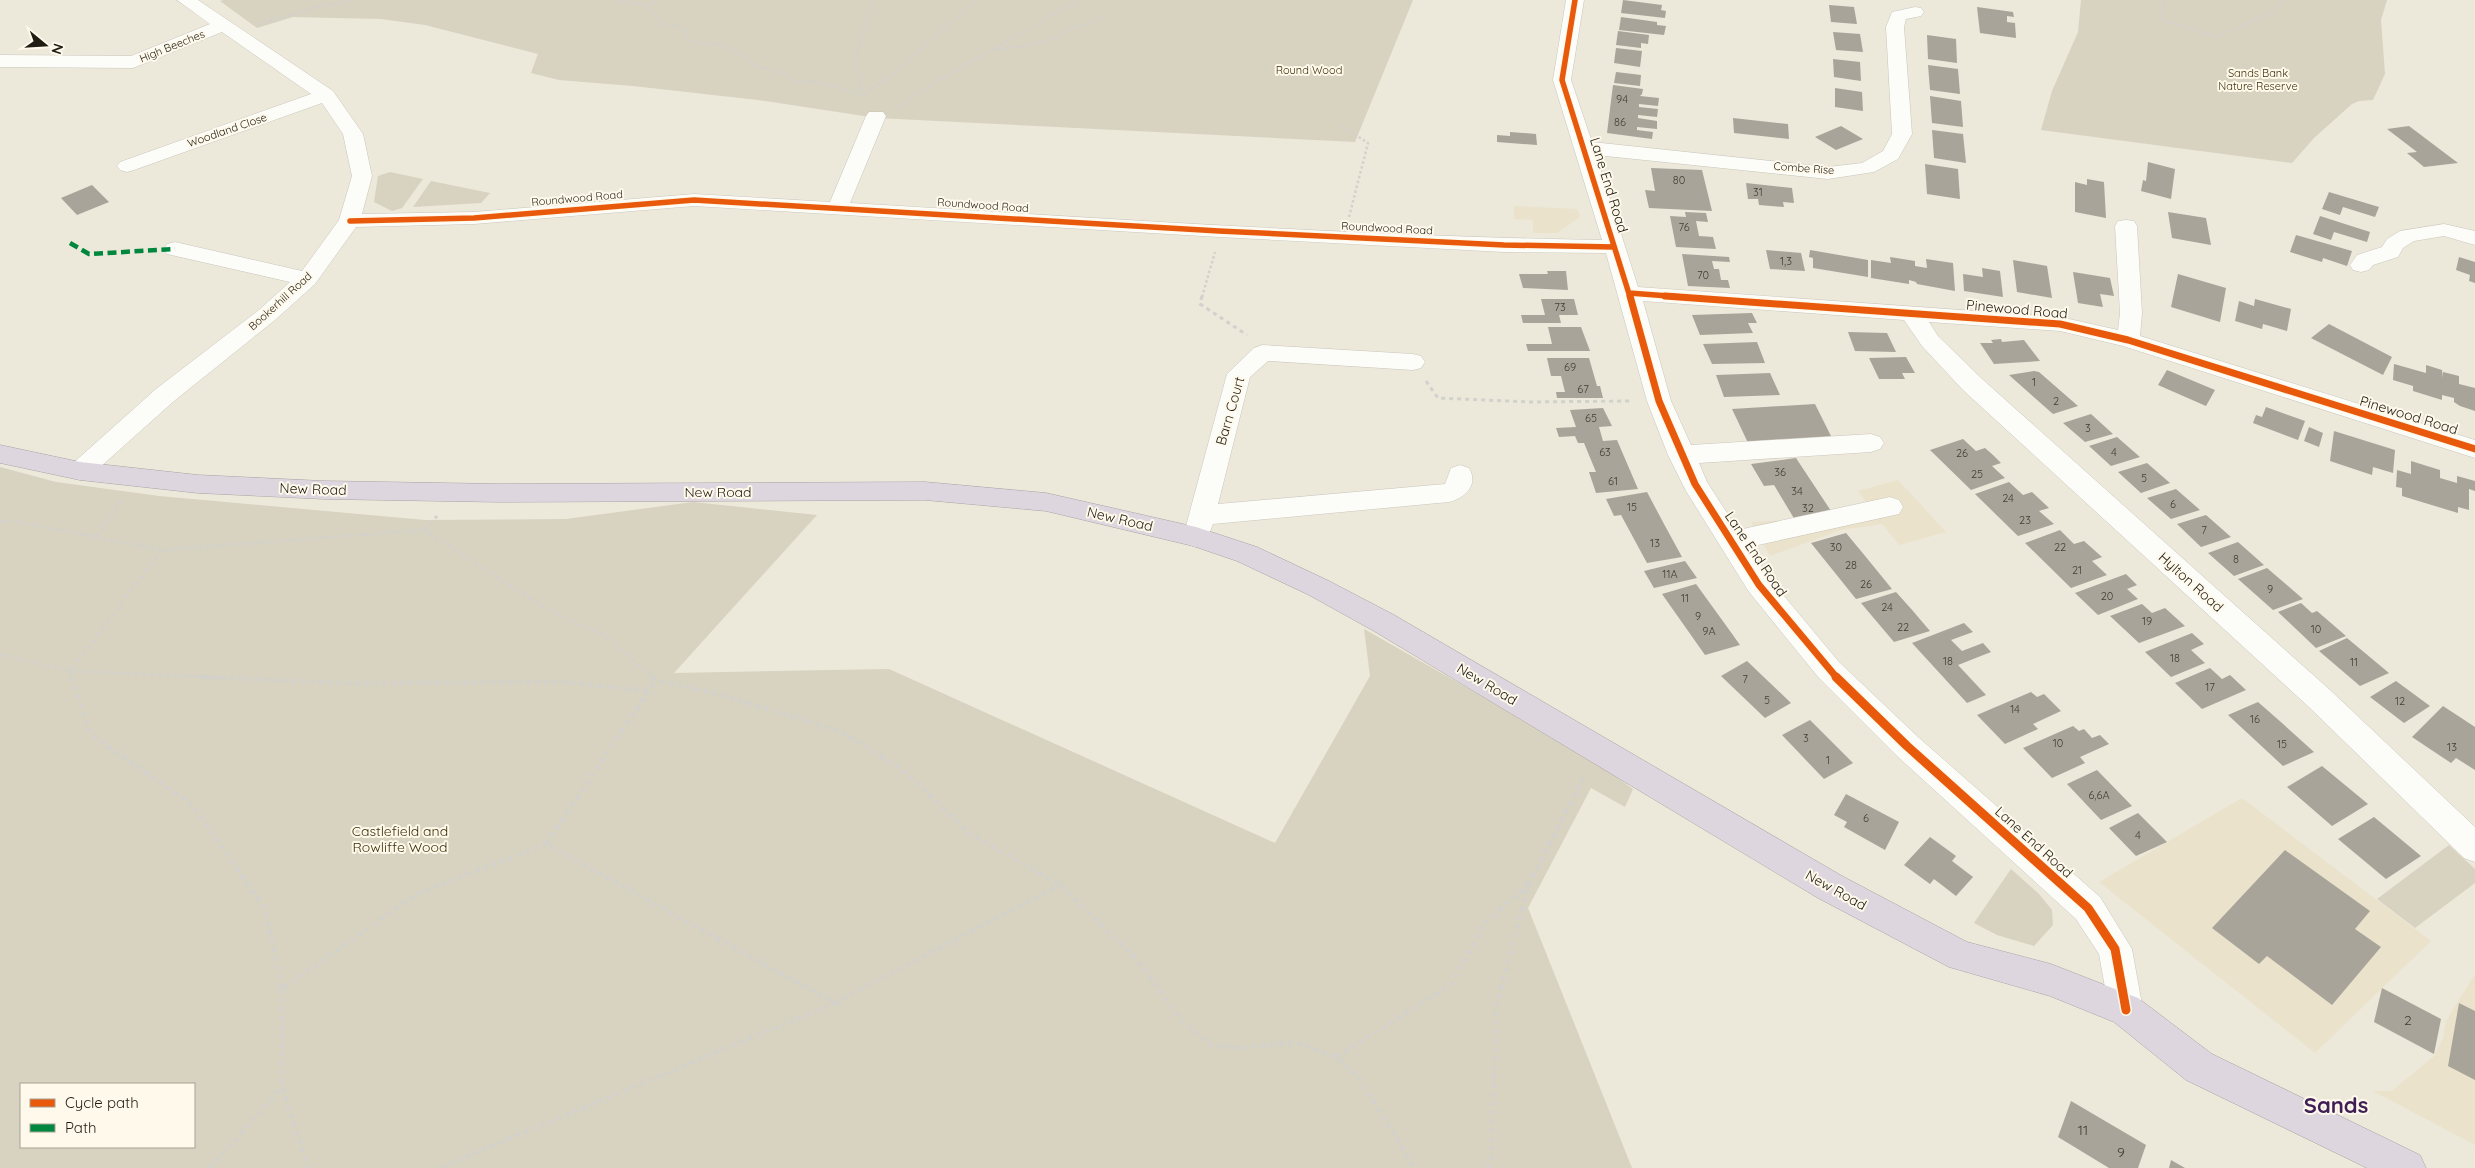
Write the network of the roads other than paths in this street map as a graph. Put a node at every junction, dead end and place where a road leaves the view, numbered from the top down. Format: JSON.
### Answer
{"nodes":[{"id":1,"x":186,"y":0,"type":"edge"},
{"id":2,"x":1575,"y":0,"type":"edge"},
{"id":3,"x":1915,"y":12,"type":"dead end"},
{"id":4,"x":224,"y":25,"type":"junction"},
{"id":5,"x":0,"y":61,"type":"edge"},
{"id":6,"x":326,"y":96,"type":"junction"},
{"id":7,"x":882,"y":114,"type":"road end"},
{"id":8,"x":1585,"y":148,"type":"junction"},
{"id":9,"x":128,"y":166,"type":"dead end"},
{"id":10,"x":838,"y":207,"type":"junction"},
{"id":11,"x":350,"y":220,"type":"junction"},
{"id":12,"x":2126,"y":226,"type":"dead end"},
{"id":13,"x":2475,"y":238,"type":"edge"},
{"id":14,"x":1614,"y":247,"type":"junction"},
{"id":15,"x":175,"y":249,"type":"dead end"},
{"id":16,"x":2361,"y":265,"type":"dead end"},
{"id":17,"x":307,"y":280,"type":"junction"},
{"id":18,"x":1629,"y":293,"type":"junction"},
{"id":19,"x":1911,"y":313,"type":"junction"},
{"id":20,"x":2128,"y":340,"type":"junction"},
{"id":21,"x":1413,"y":362,"type":"road end"},
{"id":22,"x":1871,"y":443,"type":"dead end"},
{"id":23,"x":2475,"y":449,"type":"edge"},
{"id":24,"x":0,"y":454,"type":"edge"},
{"id":25,"x":1681,"y":455,"type":"junction"},
{"id":26,"x":80,"y":471,"type":"junction"},
{"id":27,"x":1460,"y":474,"type":"dead end"},
{"id":28,"x":1890,"y":507,"type":"dead end"},
{"id":29,"x":1199,"y":526,"type":"junction"},
{"id":30,"x":1731,"y":541,"type":"junction"},
{"id":31,"x":2475,"y":848,"type":"edge"},
{"id":32,"x":2126,"y":1010,"type":"junction"},
{"id":33,"x":2407,"y":1168,"type":"edge"}],
"edges":[{"from":1,"to":4,"type":"street","name":"Bookerhill Road"},
{"from":2,"to":8,"type":"street","name":"Lane End Road"},
{"from":3,"to":8,"type":"street","name":"Combe Rise"},
{"from":4,"to":5,"type":"street","name":"High Beeches"},
{"from":4,"to":6,"type":"street","name":"Bookerhill Road"},
{"from":6,"to":9,"type":"street","name":"Woodland Close"},
{"from":6,"to":11,"type":"street","name":"Bookerhill Road"},
{"from":7,"to":10,"type":"street"},
{"from":8,"to":14,"type":"street","name":"Lane End Road"},
{"from":10,"to":11,"type":"street","name":"Roundwood Road"},
{"from":10,"to":14,"type":"street","name":"Roundwood Road"},
{"from":11,"to":17,"type":"street","name":"Bookerhill Road"},
{"from":12,"to":20,"type":"street"},
{"from":13,"to":16,"type":"street"},
{"from":14,"to":18,"type":"street","name":"Lane End Road"},
{"from":15,"to":17,"type":"street"},
{"from":17,"to":26,"type":"street","name":"Bookerhill Road"},
{"from":18,"to":19,"type":"street","name":"Pinewood Road"},
{"from":18,"to":25,"type":"street","name":"Lane End Road"},
{"from":19,"to":20,"type":"street","name":"Pinewood Road"},
{"from":19,"to":31,"type":"street","name":"Hylton Road"},
{"from":20,"to":23,"type":"street","name":"Pinewood Road"},
{"from":21,"to":29,"type":"street","name":"Barn Court"},
{"from":22,"to":25,"type":"street"},
{"from":24,"to":26,"type":"highway","name":"New Road"},
{"from":25,"to":30,"type":"street","name":"Lane End Road"},
{"from":26,"to":29,"type":"highway","name":"New Road"},
{"from":27,"to":29,"type":"street"},
{"from":28,"to":30,"type":"street"},
{"from":29,"to":32,"type":"highway","name":"New Road"},
{"from":30,"to":32,"type":"street","name":"Lane End Road"},
{"from":32,"to":33,"type":"highway","name":"New Road"}]}
